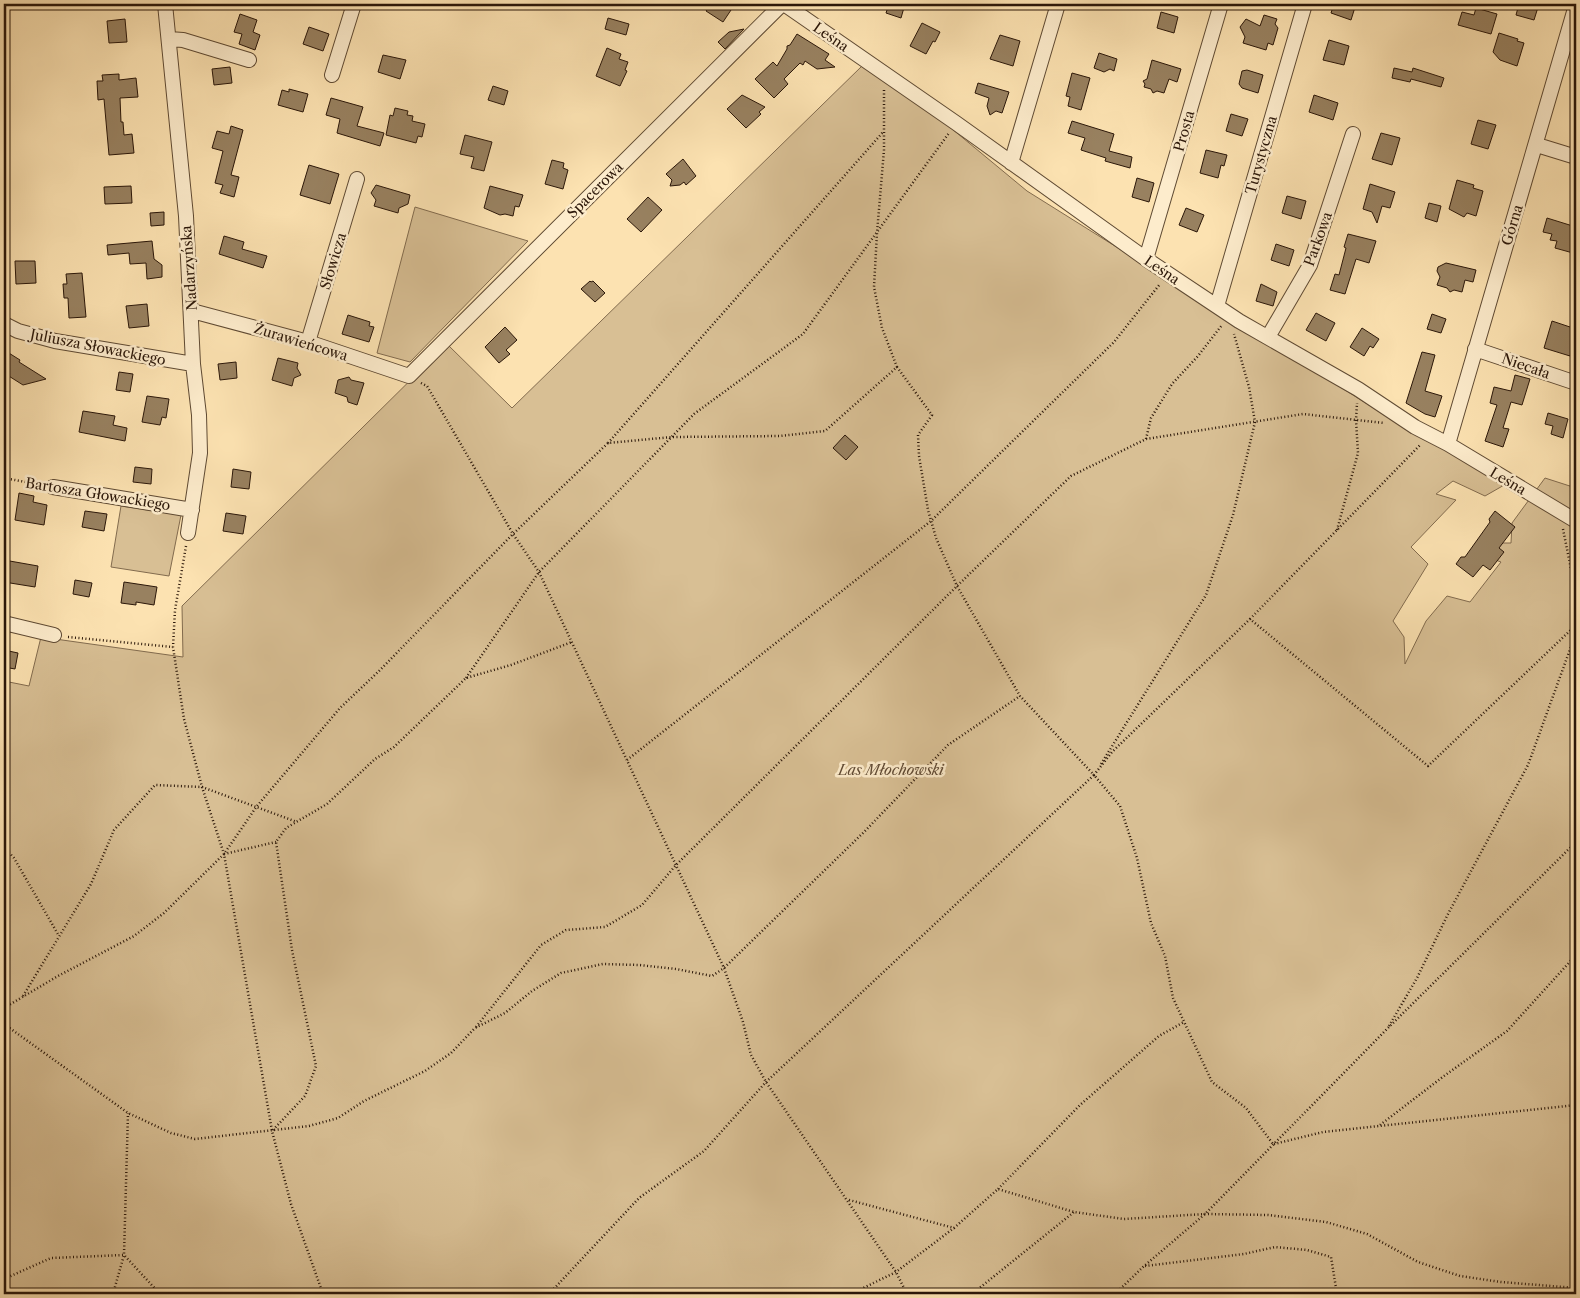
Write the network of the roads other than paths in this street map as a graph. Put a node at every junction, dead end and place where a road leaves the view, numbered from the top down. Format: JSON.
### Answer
{"nodes":[{"id":1,"x":165,"y":4,"type":"edge"},
{"id":2,"x":354,"y":4,"type":"edge"},
{"id":3,"x":783,"y":4,"type":"edge"},
{"id":4,"x":1058,"y":4,"type":"edge"},
{"id":5,"x":1221,"y":4,"type":"edge"},
{"id":6,"x":1305,"y":4,"type":"edge"},
{"id":7,"x":1576,"y":6,"type":"edge"},
{"id":8,"x":169,"y":39,"type":"junction"},
{"id":9,"x":249,"y":60,"type":"dead end"},
{"id":10,"x":332,"y":75,"type":"dead end"},
{"id":11,"x":1353,"y":134,"type":"dead end"},
{"id":12,"x":1536,"y":145,"type":"junction"},
{"id":13,"x":1576,"y":157,"type":"edge"},
{"id":14,"x":1011,"y":163,"type":"junction"},
{"id":15,"x":357,"y":179,"type":"dead end"},
{"id":16,"x":1146,"y":259,"type":"junction"},
{"id":17,"x":1217,"y":306,"type":"junction"},
{"id":18,"x":192,"y":311,"type":"junction"},
{"id":19,"x":4,"y":324,"type":"edge"},
{"id":20,"x":1268,"y":338,"type":"junction"},
{"id":21,"x":308,"y":342,"type":"junction"},
{"id":22,"x":1475,"y":349,"type":"junction"},
{"id":23,"x":194,"y":364,"type":"junction"},
{"id":24,"x":409,"y":376,"type":"joint"},
{"id":25,"x":1576,"y":383,"type":"edge"},
{"id":26,"x":1448,"y":444,"type":"junction"},
{"id":27,"x":53,"y":487,"type":"road end"},
{"id":28,"x":192,"y":510,"type":"junction"},
{"id":29,"x":1576,"y":521,"type":"edge"},
{"id":30,"x":188,"y":533,"type":"road end"},
{"id":31,"x":4,"y":623,"type":"edge"},
{"id":32,"x":54,"y":636,"type":"road end"}],
"edges":[{"from":1,"to":8,"type":"street","name":"Nadarzyńska"},
{"from":2,"to":10,"type":"street"},
{"from":3,"to":14,"type":"street","name":"Leśna"},
{"from":3,"to":24,"type":"street","name":"Spacerowa"},
{"from":4,"to":14,"type":"street"},
{"from":5,"to":16,"type":"street","name":"Prosta"},
{"from":6,"to":17,"type":"street","name":"Turystyczna"},
{"from":7,"to":12,"type":"street","name":"Górna"},
{"from":8,"to":9,"type":"street"},
{"from":8,"to":18,"type":"street","name":"Nadarzyńska"},
{"from":11,"to":20,"type":"street","name":"Parkowa"},
{"from":12,"to":13,"type":"street"},
{"from":12,"to":22,"type":"street","name":"Górna"},
{"from":14,"to":16,"type":"street","name":"Leśna"},
{"from":15,"to":21,"type":"street","name":"Słowicza"},
{"from":16,"to":17,"type":"street","name":"Leśna"},
{"from":17,"to":20,"type":"street","name":"Leśna"},
{"from":18,"to":21,"type":"street","name":"Żurawieńcowa"},
{"from":18,"to":23,"type":"street","name":"Nadarzyńska"},
{"from":19,"to":23,"type":"street","name":"Juliusza Słowackiego"},
{"from":20,"to":26,"type":"street","name":"Leśna"},
{"from":21,"to":24,"type":"street","name":"Żurawieńcowa"},
{"from":22,"to":25,"type":"street","name":"Niecała"},
{"from":22,"to":26,"type":"street","name":"Górna"},
{"from":23,"to":28,"type":"street","name":"Nadarzyńska"},
{"from":26,"to":29,"type":"street","name":"Leśna"},
{"from":27,"to":28,"type":"street","name":"Bartosza Głowackiego"},
{"from":28,"to":30,"type":"street","name":"Nadarzyńska"},
{"from":31,"to":32,"type":"street"}]}
